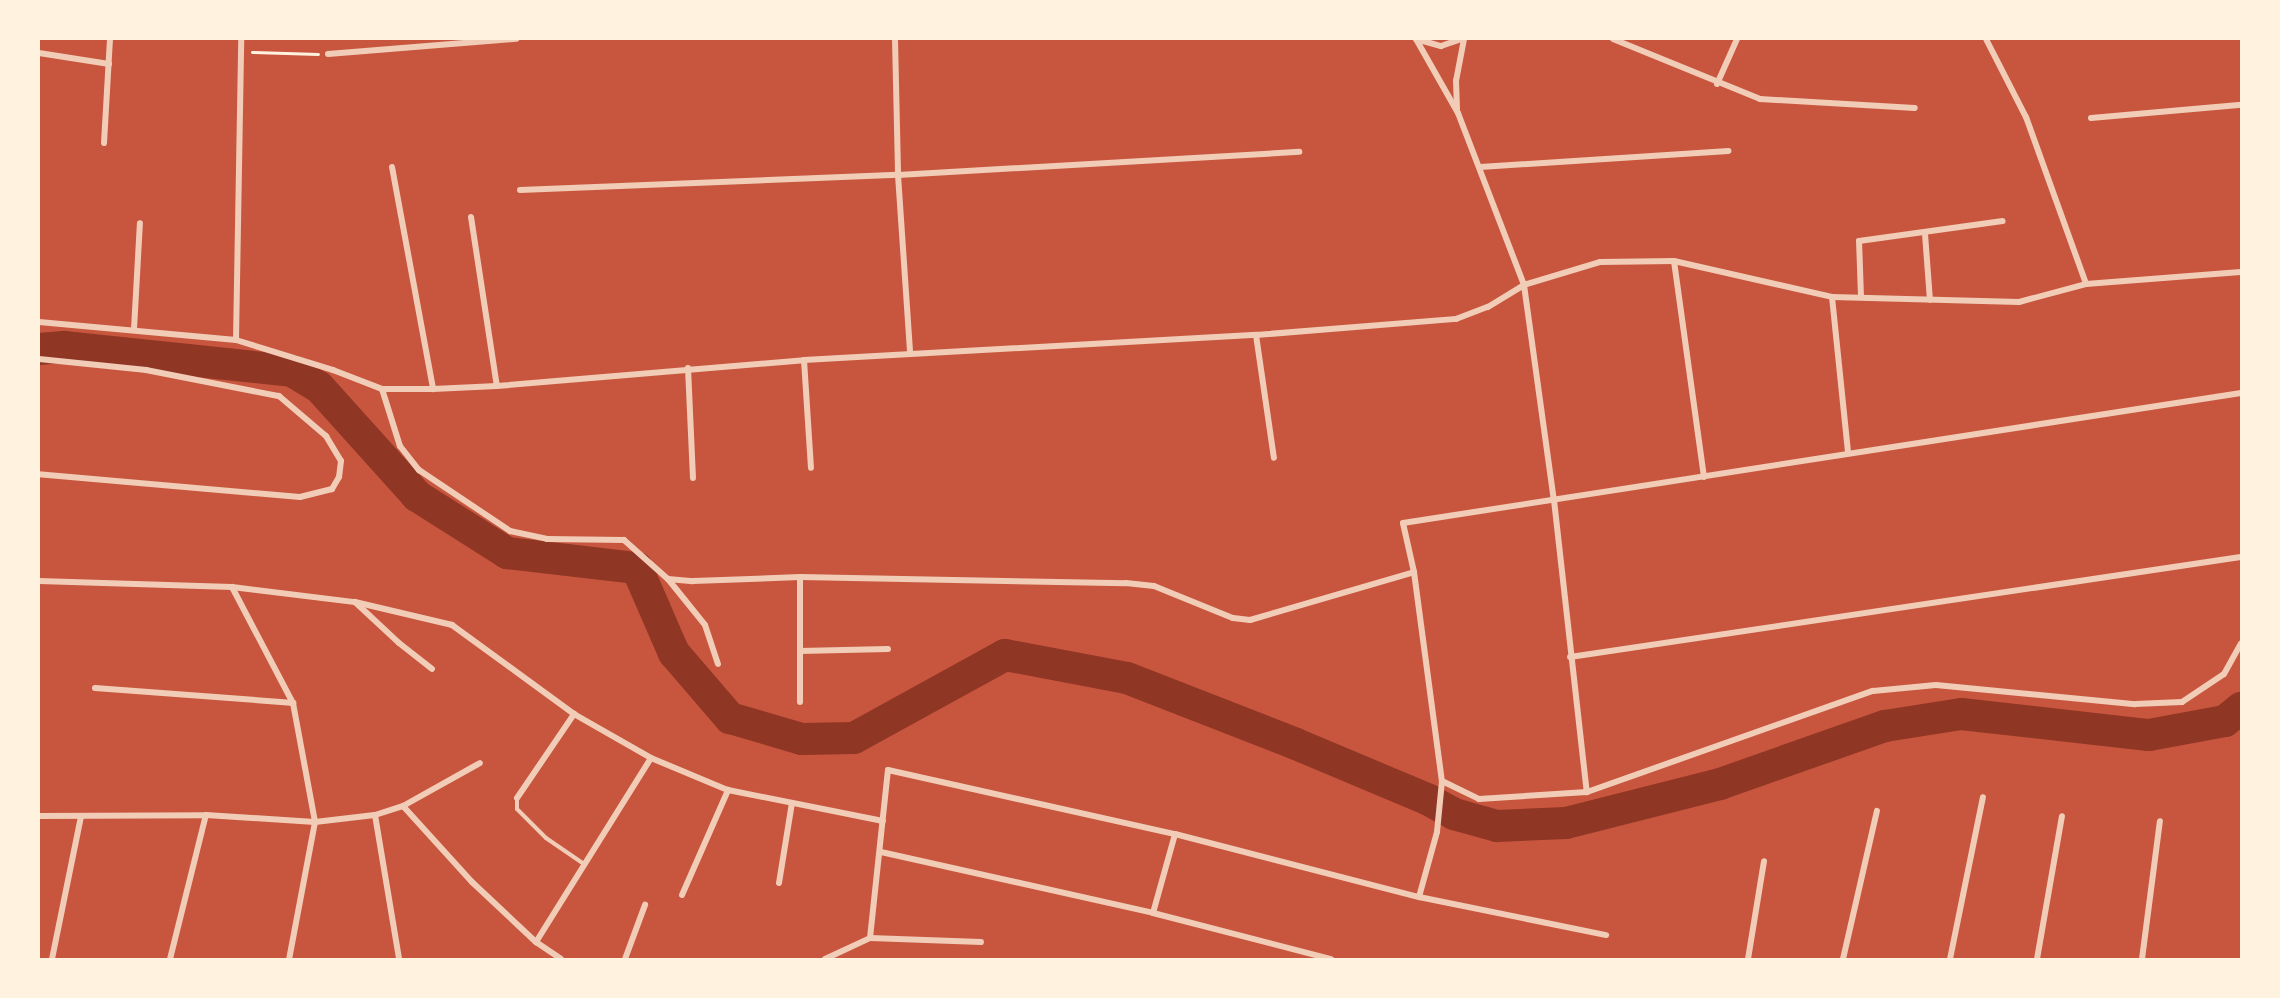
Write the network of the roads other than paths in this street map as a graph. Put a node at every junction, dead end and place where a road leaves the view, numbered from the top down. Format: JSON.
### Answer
{"nodes":[{"id":1,"x":110,"y":39,"type":"edge"},
{"id":2,"x":241,"y":39,"type":"edge"},
{"id":3,"x":516,"y":39,"type":"edge"},
{"id":4,"x":894,"y":39,"type":"edge"},
{"id":5,"x":1416,"y":39,"type":"edge"},
{"id":6,"x":1462,"y":39,"type":"edge"},
{"id":7,"x":1613,"y":39,"type":"edge"},
{"id":8,"x":1737,"y":39,"type":"edge"},
{"id":9,"x":1986,"y":39,"type":"edge"},
{"id":10,"x":39,"y":53,"type":"edge"},
{"id":11,"x":328,"y":54,"type":"road end"},
{"id":12,"x":109,"y":64,"type":"junction"},
{"id":13,"x":1717,"y":84,"type":"junction"},
{"id":14,"x":2241,"y":105,"type":"edge"},
{"id":15,"x":1915,"y":108,"type":"dead end"},
{"id":16,"x":1458,"y":113,"type":"junction"},
{"id":17,"x":2091,"y":118,"type":"dead end"},
{"id":18,"x":104,"y":143,"type":"dead end"},
{"id":19,"x":1728,"y":151,"type":"dead end"},
{"id":20,"x":1299,"y":152,"type":"dead end"},
{"id":21,"x":392,"y":167,"type":"dead end"},
{"id":22,"x":1480,"y":167,"type":"junction"},
{"id":23,"x":898,"y":175,"type":"junction"},
{"id":24,"x":520,"y":190,"type":"dead end"},
{"id":25,"x":471,"y":217,"type":"dead end"},
{"id":26,"x":2003,"y":221,"type":"dead end"},
{"id":27,"x":140,"y":223,"type":"dead end"},
{"id":28,"x":1925,"y":234,"type":"junction"},
{"id":29,"x":1674,"y":261,"type":"junction"},
{"id":30,"x":2241,"y":273,"type":"edge"},
{"id":31,"x":2085,"y":284,"type":"junction"},
{"id":32,"x":1524,"y":285,"type":"junction"},
{"id":33,"x":1832,"y":297,"type":"junction"},
{"id":34,"x":1861,"y":297,"type":"junction"},
{"id":35,"x":1930,"y":300,"type":"junction"},
{"id":36,"x":39,"y":322,"type":"edge"},
{"id":37,"x":134,"y":330,"type":"junction"},
{"id":38,"x":1256,"y":335,"type":"junction"},
{"id":39,"x":236,"y":340,"type":"junction"},
{"id":40,"x":910,"y":352,"type":"junction"},
{"id":41,"x":39,"y":359,"type":"edge"},
{"id":42,"x":804,"y":360,"type":"junction"},
{"id":43,"x":688,"y":368,"type":"junction"},
{"id":44,"x":497,"y":386,"type":"junction"},
{"id":45,"x":382,"y":389,"type":"junction"},
{"id":46,"x":433,"y":389,"type":"junction"},
{"id":47,"x":2241,"y":393,"type":"edge"},
{"id":48,"x":1848,"y":453,"type":"junction"},
{"id":49,"x":1274,"y":458,"type":"dead end"},
{"id":50,"x":811,"y":468,"type":"dead end"},
{"id":51,"x":39,"y":474,"type":"edge"},
{"id":52,"x":1704,"y":477,"type":"junction"},
{"id":53,"x":693,"y":478,"type":"dead end"},
{"id":54,"x":1554,"y":500,"type":"junction"},
{"id":55,"x":2241,"y":557,"type":"edge"},
{"id":56,"x":1414,"y":572,"type":"junction"},
{"id":57,"x":800,"y":577,"type":"junction"},
{"id":58,"x":668,"y":579,"type":"junction"},
{"id":59,"x":39,"y":581,"type":"edge"},
{"id":60,"x":232,"y":587,"type":"junction"},
{"id":61,"x":355,"y":602,"type":"junction"},
{"id":62,"x":2241,"y":643,"type":"edge"},
{"id":63,"x":888,"y":649,"type":"dead end"},
{"id":64,"x":800,"y":651,"type":"junction"},
{"id":65,"x":1570,"y":657,"type":"junction"},
{"id":66,"x":718,"y":664,"type":"dead end"},
{"id":67,"x":432,"y":669,"type":"dead end"},
{"id":68,"x":95,"y":688,"type":"dead end"},
{"id":69,"x":800,"y":702,"type":"dead end"},
{"id":70,"x":293,"y":703,"type":"junction"},
{"id":71,"x":574,"y":714,"type":"junction"},
{"id":72,"x":651,"y":758,"type":"junction"},
{"id":73,"x":480,"y":763,"type":"dead end"},
{"id":74,"x":1442,"y":781,"type":"junction"},
{"id":75,"x":728,"y":790,"type":"junction"},
{"id":76,"x":1587,"y":792,"type":"junction"},
{"id":77,"x":1983,"y":797,"type":"dead end"},
{"id":78,"x":517,"y":798,"type":"joint"},
{"id":79,"x":792,"y":803,"type":"junction"},
{"id":80,"x":403,"y":806,"type":"junction"},
{"id":81,"x":1877,"y":811,"type":"dead end"},
{"id":82,"x":206,"y":815,"type":"junction"},
{"id":83,"x":375,"y":815,"type":"junction"},
{"id":84,"x":39,"y":816,"type":"edge"},
{"id":85,"x":81,"y":816,"type":"junction"},
{"id":86,"x":2062,"y":816,"type":"dead end"},
{"id":87,"x":883,"y":821,"type":"junction"},
{"id":88,"x":2160,"y":821,"type":"dead end"},
{"id":89,"x":315,"y":822,"type":"junction"},
{"id":90,"x":1175,"y":834,"type":"junction"},
{"id":91,"x":881,"y":852,"type":"junction"},
{"id":92,"x":1764,"y":861,"type":"dead end"},
{"id":93,"x":584,"y":864,"type":"junction"},
{"id":94,"x":779,"y":883,"type":"dead end"},
{"id":95,"x":682,"y":895,"type":"dead end"},
{"id":96,"x":1419,"y":897,"type":"junction"},
{"id":97,"x":645,"y":905,"type":"dead end"},
{"id":98,"x":1153,"y":913,"type":"junction"},
{"id":99,"x":1606,"y":935,"type":"dead end"},
{"id":100,"x":870,"y":938,"type":"junction"},
{"id":101,"x":536,"y":942,"type":"junction"},
{"id":102,"x":981,"y":942,"type":"dead end"},
{"id":103,"x":52,"y":959,"type":"edge"},
{"id":104,"x":170,"y":959,"type":"edge"},
{"id":105,"x":289,"y":959,"type":"edge"},
{"id":106,"x":399,"y":959,"type":"edge"},
{"id":107,"x":561,"y":959,"type":"edge"},
{"id":108,"x":625,"y":959,"type":"edge"},
{"id":109,"x":825,"y":959,"type":"edge"},
{"id":110,"x":1331,"y":959,"type":"edge"},
{"id":111,"x":1748,"y":959,"type":"edge"},
{"id":112,"x":1843,"y":959,"type":"edge"},
{"id":113,"x":1950,"y":959,"type":"edge"},
{"id":114,"x":2037,"y":959,"type":"edge"},
{"id":115,"x":2142,"y":959,"type":"edge"}],
"edges":[{"from":1,"to":12,"type":"street"},
{"from":2,"to":39,"type":"street"},
{"from":3,"to":11,"type":"street"},
{"from":4,"to":23,"type":"street"},
{"from":5,"to":6,"type":"street"},
{"from":5,"to":16,"type":"street"},
{"from":6,"to":16,"type":"street"},
{"from":7,"to":13,"type":"street"},
{"from":8,"to":13,"type":"street"},
{"from":9,"to":31,"type":"street"},
{"from":10,"to":12,"type":"street"},
{"from":12,"to":18,"type":"street"},
{"from":13,"to":15,"type":"street"},
{"from":14,"to":17,"type":"street"},
{"from":16,"to":22,"type":"street"},
{"from":19,"to":22,"type":"street"},
{"from":20,"to":23,"type":"street"},
{"from":21,"to":46,"type":"street"},
{"from":22,"to":32,"type":"street"},
{"from":23,"to":24,"type":"street"},
{"from":23,"to":40,"type":"street"},
{"from":25,"to":44,"type":"street"},
{"from":26,"to":28,"type":"street"},
{"from":27,"to":37,"type":"street"},
{"from":28,"to":34,"type":"street"},
{"from":28,"to":35,"type":"street"},
{"from":29,"to":32,"type":"street"},
{"from":29,"to":33,"type":"street"},
{"from":29,"to":52,"type":"street"},
{"from":30,"to":31,"type":"street"},
{"from":31,"to":35,"type":"street"},
{"from":32,"to":38,"type":"street"},
{"from":32,"to":54,"type":"street"},
{"from":33,"to":34,"type":"street"},
{"from":33,"to":48,"type":"street"},
{"from":34,"to":35,"type":"street"},
{"from":36,"to":37,"type":"street"},
{"from":37,"to":39,"type":"street"},
{"from":38,"to":40,"type":"street"},
{"from":38,"to":49,"type":"street"},
{"from":39,"to":45,"type":"street"},
{"from":40,"to":42,"type":"street"},
{"from":41,"to":51,"type":"street"},
{"from":42,"to":43,"type":"street"},
{"from":42,"to":50,"type":"street"},
{"from":43,"to":44,"type":"street"},
{"from":43,"to":53,"type":"street"},
{"from":44,"to":46,"type":"street"},
{"from":45,"to":46,"type":"street"},
{"from":45,"to":58,"type":"street"},
{"from":47,"to":48,"type":"street"},
{"from":48,"to":52,"type":"street"},
{"from":52,"to":54,"type":"street"},
{"from":54,"to":56,"type":"street"},
{"from":54,"to":65,"type":"street"},
{"from":55,"to":65,"type":"street"},
{"from":56,"to":57,"type":"street"},
{"from":56,"to":74,"type":"street"},
{"from":57,"to":58,"type":"street"},
{"from":57,"to":64,"type":"street"},
{"from":58,"to":66,"type":"street"},
{"from":59,"to":60,"type":"street"},
{"from":60,"to":61,"type":"street"},
{"from":60,"to":70,"type":"street"},
{"from":61,"to":67,"type":"street"},
{"from":61,"to":71,"type":"street"},
{"from":62,"to":76,"type":"street"},
{"from":63,"to":64,"type":"street"},
{"from":64,"to":69,"type":"street"},
{"from":65,"to":76,"type":"street"},
{"from":68,"to":70,"type":"street"},
{"from":70,"to":89,"type":"street"},
{"from":71,"to":72,"type":"street"},
{"from":71,"to":78,"type":"street"},
{"from":72,"to":75,"type":"street"},
{"from":72,"to":93,"type":"street"},
{"from":73,"to":80,"type":"street"},
{"from":74,"to":76,"type":"street"},
{"from":74,"to":96,"type":"street"},
{"from":75,"to":79,"type":"street"},
{"from":75,"to":95,"type":"street"},
{"from":77,"to":113,"type":"street"},
{"from":78,"to":93,"type":"lane"},
{"from":79,"to":87,"type":"street"},
{"from":79,"to":94,"type":"street"},
{"from":80,"to":83,"type":"street"},
{"from":80,"to":101,"type":"street"},
{"from":81,"to":112,"type":"street"},
{"from":82,"to":85,"type":"street"},
{"from":82,"to":89,"type":"street"},
{"from":82,"to":104,"type":"street"},
{"from":83,"to":89,"type":"street"},
{"from":83,"to":106,"type":"street"},
{"from":84,"to":85,"type":"street"},
{"from":85,"to":103,"type":"street"},
{"from":86,"to":114,"type":"street"},
{"from":87,"to":90,"type":"street"},
{"from":87,"to":91,"type":"street"},
{"from":88,"to":115,"type":"street"},
{"from":89,"to":105,"type":"street"},
{"from":90,"to":96,"type":"street"},
{"from":90,"to":98,"type":"street"},
{"from":91,"to":98,"type":"street"},
{"from":91,"to":100,"type":"street"},
{"from":92,"to":111,"type":"street"},
{"from":93,"to":101,"type":"street"},
{"from":96,"to":99,"type":"street"},
{"from":97,"to":108,"type":"street"},
{"from":98,"to":110,"type":"street"},
{"from":100,"to":102,"type":"street"},
{"from":100,"to":109,"type":"street"},
{"from":101,"to":107,"type":"street"}]}
